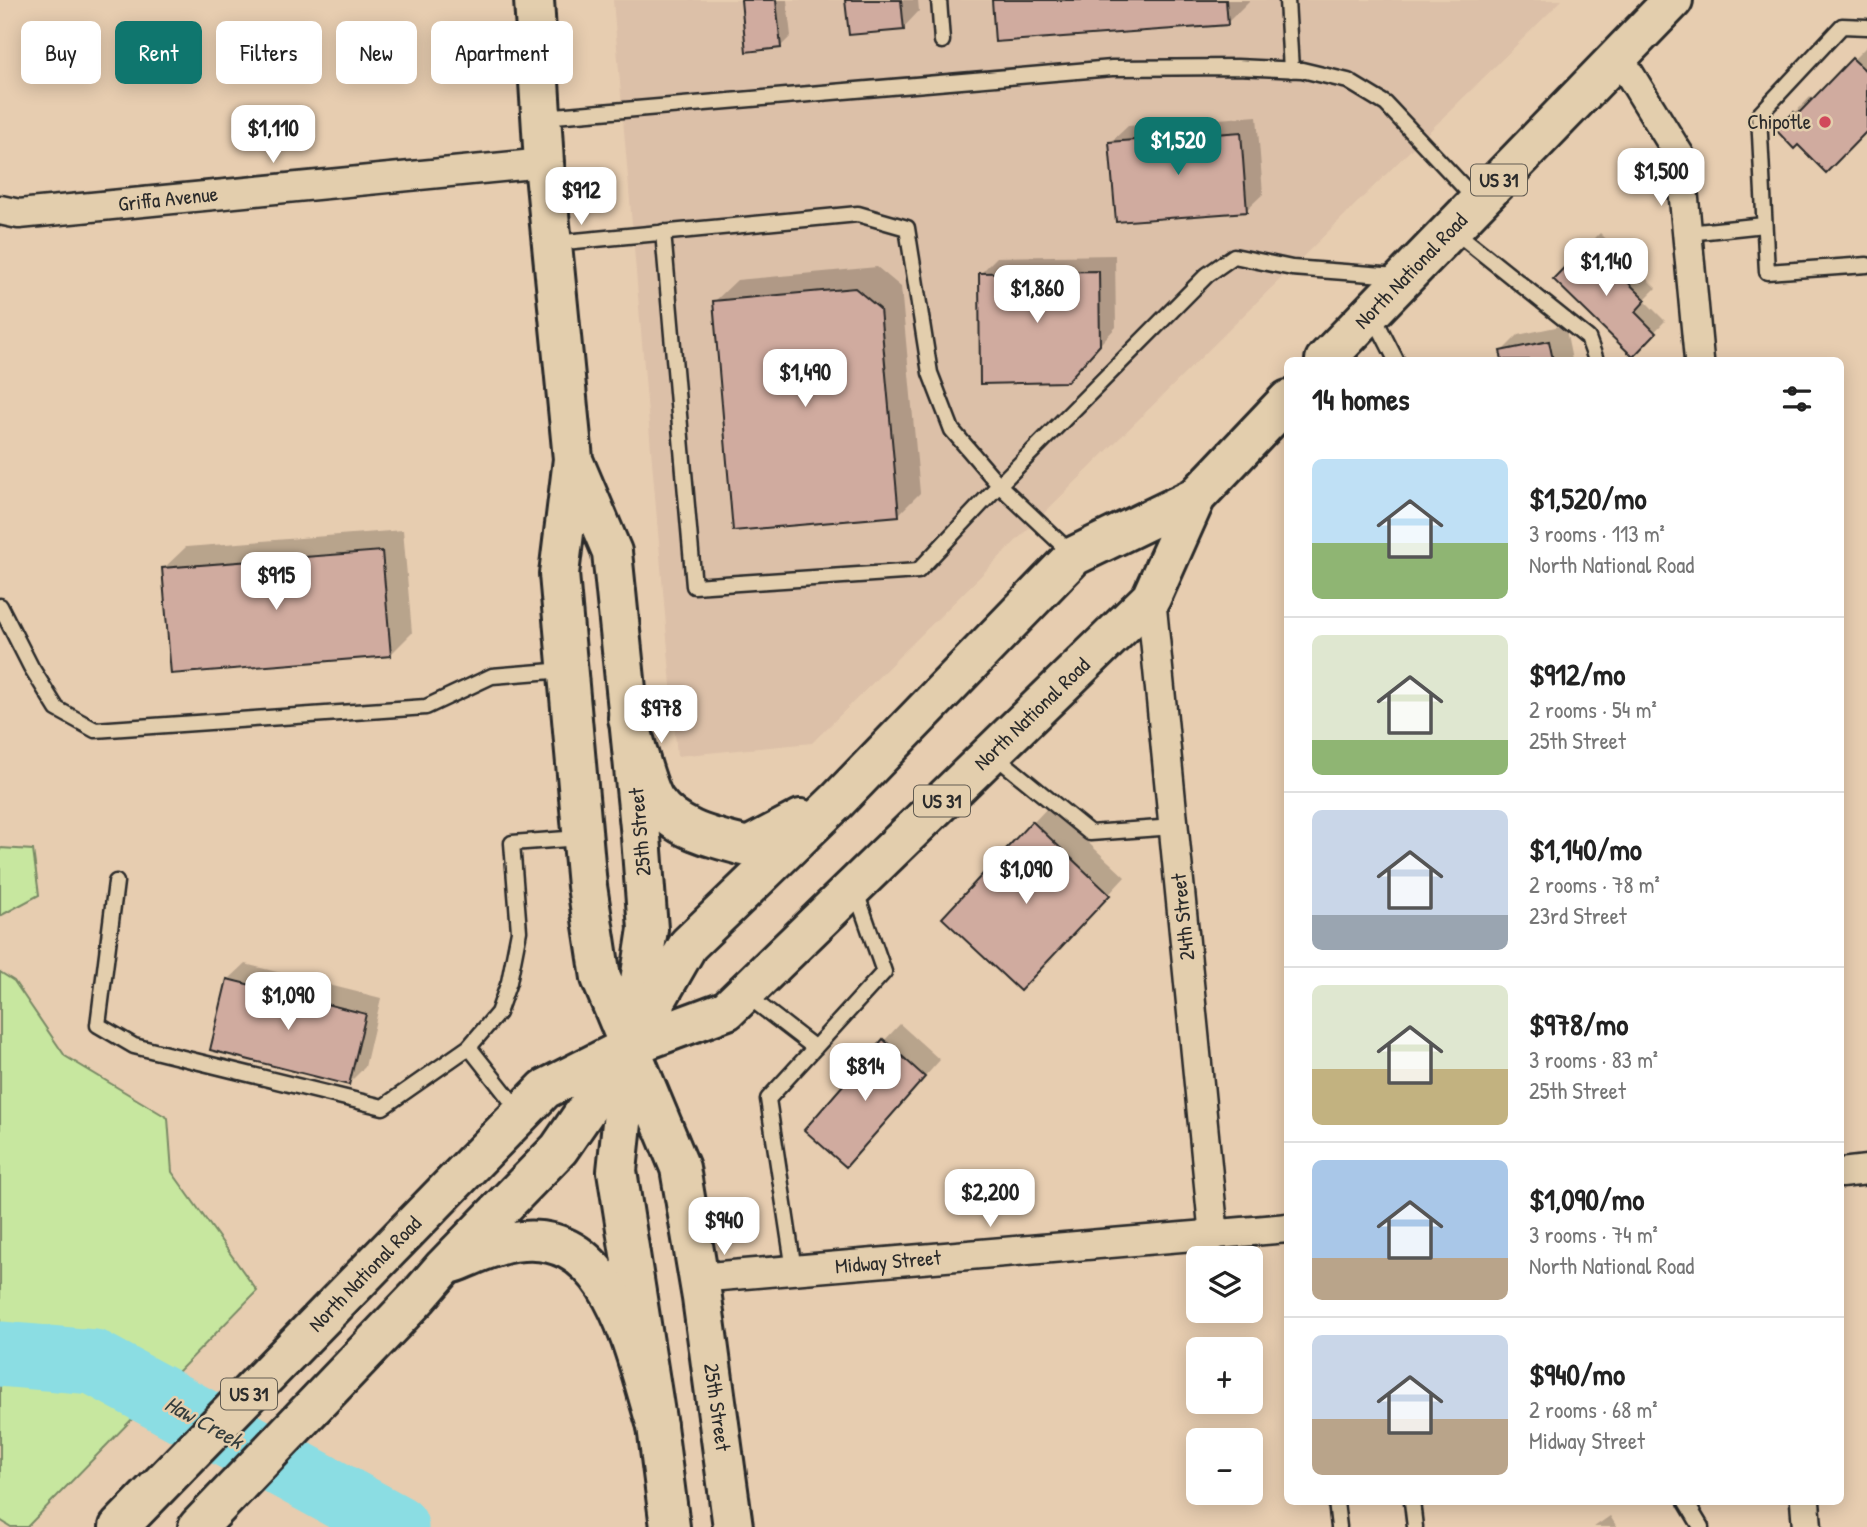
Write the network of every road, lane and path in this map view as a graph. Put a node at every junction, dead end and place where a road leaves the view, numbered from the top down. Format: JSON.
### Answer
{"nodes":[{"id":1,"x":534,"y":0,"type":"edge"},
{"id":2,"x":939,"y":0,"type":"edge"},
{"id":3,"x":1287,"y":0,"type":"edge"},
{"id":4,"x":1674,"y":0,"type":"edge"},
{"id":5,"x":1867,"y":27,"type":"edge"},
{"id":6,"x":942,"y":41,"type":"dead end"},
{"id":7,"x":1619,"y":57,"type":"junction"},
{"id":8,"x":1291,"y":70,"type":"junction"},
{"id":9,"x":542,"y":117,"type":"junction"},
{"id":10,"x":544,"y":163,"type":"junction"},
{"id":11,"x":0,"y":210,"type":"edge"},
{"id":12,"x":1465,"y":215,"type":"junction"},
{"id":13,"x":1764,"y":225,"type":"junction"},
{"id":14,"x":663,"y":232,"type":"junction"},
{"id":15,"x":1688,"y":233,"type":"junction"},
{"id":16,"x":552,"y":243,"type":"junction"},
{"id":17,"x":1867,"y":265,"type":"edge"},
{"id":18,"x":1405,"y":277,"type":"junction"},
{"id":19,"x":1371,"y":312,"type":"junction"},
{"id":20,"x":1328,"y":357,"type":"edge"},
{"id":21,"x":1394,"y":357,"type":"edge"},
{"id":22,"x":1594,"y":357,"type":"edge"},
{"id":23,"x":1699,"y":357,"type":"edge"},
{"id":24,"x":1284,"y":404,"type":"edge"},
{"id":25,"x":573,"y":459,"type":"junction"},
{"id":26,"x":999,"y":485,"type":"junction"},
{"id":27,"x":1196,"y":497,"type":"junction"},
{"id":28,"x":1074,"y":556,"type":"junction"},
{"id":29,"x":1152,"y":598,"type":"junction"},
{"id":30,"x":0,"y":606,"type":"edge"},
{"id":31,"x":567,"y":670,"type":"junction"},
{"id":32,"x":628,"y":718,"type":"junction"},
{"id":33,"x":992,"y":753,"type":"junction"},
{"id":34,"x":837,"y":801,"type":"junction"},
{"id":35,"x":1174,"y":827,"type":"junction"},
{"id":36,"x":583,"y":838,"type":"junction"},
{"id":37,"x":116,"y":882,"type":"dead end"},
{"id":38,"x":854,"y":887,"type":"junction"},
{"id":39,"x":744,"y":993,"type":"junction"},
{"id":40,"x":631,"y":1046,"type":"junction"},
{"id":41,"x":469,"y":1047,"type":"junction"},
{"id":42,"x":815,"y":1048,"type":"junction"},
{"id":43,"x":521,"y":1113,"type":"junction"},
{"id":44,"x":1867,"y":1170,"type":"edge"},
{"id":45,"x":1844,"y":1173,"type":"edge"},
{"id":46,"x":1284,"y":1228,"type":"edge"},
{"id":47,"x":1214,"y":1236,"type":"junction"},
{"id":48,"x":444,"y":1266,"type":"junction"},
{"id":49,"x":794,"y":1270,"type":"junction"},
{"id":50,"x":697,"y":1278,"type":"junction"},
{"id":51,"x":657,"y":1426,"type":"junction"},
{"id":52,"x":1336,"y":1505,"type":"edge"},
{"id":53,"x":1412,"y":1505,"type":"edge"},
{"id":54,"x":1688,"y":1505,"type":"edge"},
{"id":55,"x":1805,"y":1505,"type":"edge"},
{"id":56,"x":732,"y":1510,"type":"edge"},
{"id":57,"x":669,"y":1516,"type":"edge"},
{"id":58,"x":119,"y":1527,"type":"edge"},
{"id":59,"x":198,"y":1527,"type":"edge"},
{"id":60,"x":1339,"y":1527,"type":"edge"},
{"id":61,"x":1415,"y":1527,"type":"edge"},
{"id":62,"x":1701,"y":1527,"type":"edge"},
{"id":63,"x":1807,"y":1527,"type":"edge"}],
"edges":[{"from":1,"to":9,"type":"main road","name":"25th Street"},
{"from":2,"to":6,"type":"lane"},
{"from":3,"to":8,"type":"lane"},
{"from":4,"to":7,"type":"main road","name":"North National Road","number":"US 31"},
{"from":5,"to":13,"type":"lane"},
{"from":7,"to":12,"type":"main road","name":"North National Road","number":"US 31"},
{"from":7,"to":15,"type":"street"},
{"from":8,"to":9,"type":"lane"},
{"from":8,"to":12,"type":"lane"},
{"from":9,"to":10,"type":"main road","name":"25th Street"},
{"from":10,"to":11,"type":"street","name":"Griffa Avenue"},
{"from":10,"to":16,"type":"main road","name":"25th Street"},
{"from":12,"to":18,"type":"main road","name":"North National Road","number":"US 31"},
{"from":12,"to":22,"type":"lane"},
{"from":13,"to":15,"type":"lane"},
{"from":13,"to":17,"type":"lane"},
{"from":14,"to":16,"type":"lane"},
{"from":14,"to":26,"type":"lane"},
{"from":14,"to":26,"type":"lane"},
{"from":15,"to":23,"type":"street"},
{"from":16,"to":25,"type":"main road","name":"25th Street"},
{"from":18,"to":19,"type":"main road","name":"North National Road","number":"US 31"},
{"from":18,"to":26,"type":"lane"},
{"from":19,"to":20,"type":"main road","name":"North National Road","number":"US 31"},
{"from":19,"to":21,"type":"lane"},
{"from":24,"to":27,"type":"main road","name":"North National Road","number":"US 31"},
{"from":25,"to":31,"type":"main road","name":"25th Street"},
{"from":25,"to":32,"type":"main road","name":"25th Street"},
{"from":26,"to":28,"type":"lane"},
{"from":27,"to":28,"type":"main road","name":"North National Road","number":"US 31"},
{"from":27,"to":29,"type":"main road","name":"North National Road","number":"US 31"},
{"from":28,"to":34,"type":"main road","name":"North National Road","number":"US 31"},
{"from":29,"to":33,"type":"main road","name":"North National Road","number":"US 31"},
{"from":29,"to":35,"type":"street","name":"24th Street"},
{"from":30,"to":31,"type":"lane"},
{"from":31,"to":36,"type":"main road","name":"25th Street"},
{"from":32,"to":34,"type":"main road"},
{"from":32,"to":40,"type":"main road","name":"25th Street"},
{"from":33,"to":35,"type":"lane"},
{"from":33,"to":38,"type":"main road","name":"North National Road","number":"US 31"},
{"from":34,"to":40,"type":"main road","name":"North National Road","number":"US 31"},
{"from":35,"to":47,"type":"street","name":"24th Street"},
{"from":36,"to":40,"type":"main road","name":"25th Street"},
{"from":36,"to":41,"type":"lane"},
{"from":37,"to":41,"type":"lane"},
{"from":38,"to":39,"type":"main road","name":"North National Road","number":"US 31"},
{"from":38,"to":42,"type":"lane"},
{"from":39,"to":40,"type":"main road","name":"North National Road","number":"US 31"},
{"from":39,"to":42,"type":"lane"},
{"from":40,"to":43,"type":"main road","name":"North National Road","number":"US 31"},
{"from":40,"to":48,"type":"main road","name":"North National Road","number":"US 31"},
{"from":40,"to":50,"type":"main road","name":"25th Street"},
{"from":40,"to":51,"type":"main road","name":"25th Street"},
{"from":41,"to":43,"type":"lane"},
{"from":42,"to":49,"type":"lane"},
{"from":43,"to":58,"type":"main road","name":"North National Road","number":"US 31"},
{"from":44,"to":45,"type":"street"},
{"from":46,"to":47,"type":"street","name":"Midway Street"},
{"from":47,"to":49,"type":"street","name":"Midway Street"},
{"from":48,"to":51,"type":"main road"},
{"from":48,"to":59,"type":"main road","name":"North National Road","number":"US 31"},
{"from":49,"to":50,"type":"street","name":"Midway Street"},
{"from":50,"to":56,"type":"main road","name":"25th Street"},
{"from":51,"to":57,"type":"main road","name":"25th Street"},
{"from":52,"to":60,"type":"lane"},
{"from":53,"to":61,"type":"lane"},
{"from":54,"to":62,"type":"lane"},
{"from":55,"to":63,"type":"street"}]}
